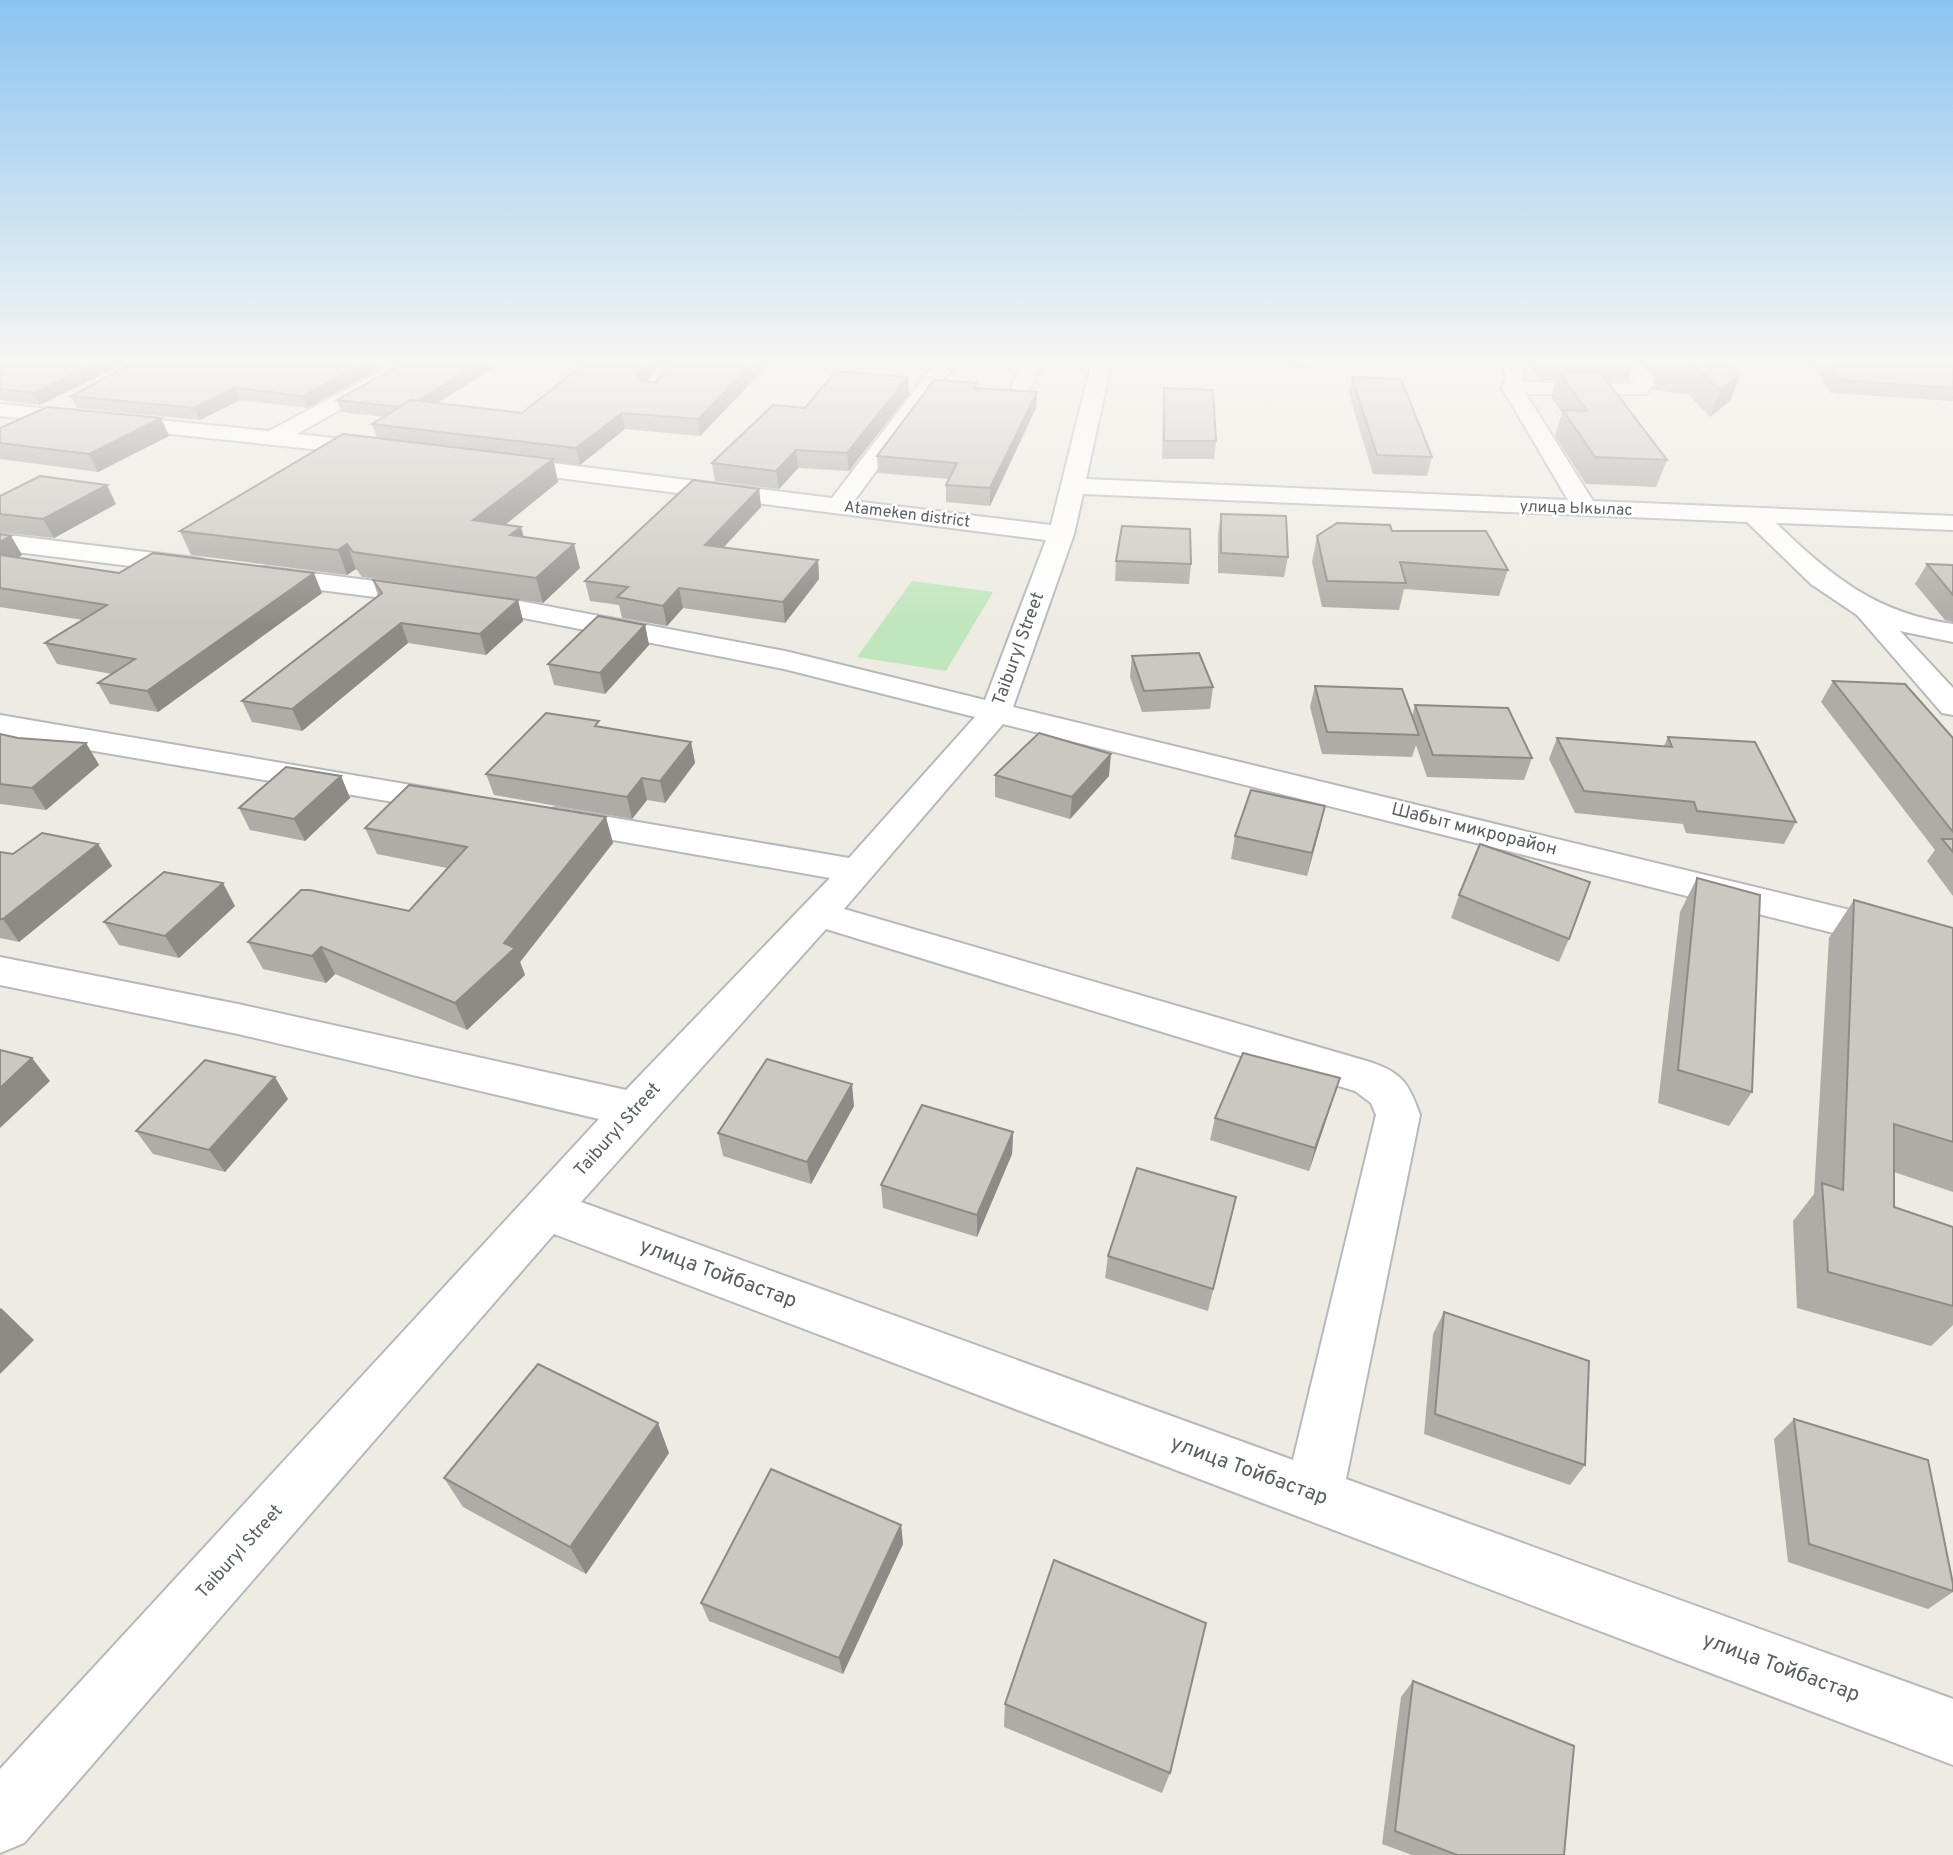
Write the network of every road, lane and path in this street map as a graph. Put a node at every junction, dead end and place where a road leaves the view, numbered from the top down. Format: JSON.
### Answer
{"nodes":[{"id":1,"x":394,"y":452,"type":"edge"},
{"id":2,"x":398,"y":452,"type":"edge"},
{"id":3,"x":879,"y":452,"type":"edge"},
{"id":4,"x":1080,"y":452,"type":"edge"},
{"id":5,"x":1551,"y":452,"type":"edge"},
{"id":6,"x":480,"y":461,"type":"edge"},
{"id":7,"x":1072,"y":486,"type":"junction"},
{"id":8,"x":838,"y":506,"type":"junction"},
{"id":9,"x":1586,"y":509,"type":"junction"},
{"id":10,"x":1755,"y":516,"type":"junction"},
{"id":11,"x":1953,"y":523,"type":"edge"},
{"id":12,"x":1061,"y":534,"type":"junction"},
{"id":13,"x":0,"y":542,"type":"edge"},
{"id":14,"x":1866,"y":612,"type":"junction"},
{"id":15,"x":1953,"y":633,"type":"edge"},
{"id":16,"x":1953,"y":706,"type":"edge"},
{"id":17,"x":996,"y":712,"type":"junction"},
{"id":18,"x":0,"y":725,"type":"edge"},
{"id":19,"x":476,"y":806,"type":"edge"},
{"id":20,"x":531,"y":815,"type":"edge"},
{"id":21,"x":858,"y":871,"type":"junction"},
{"id":22,"x":818,"y":914,"type":"junction"},
{"id":23,"x":1953,"y":948,"type":"edge"},
{"id":24,"x":0,"y":971,"type":"edge"},
{"id":25,"x":635,"y":1110,"type":"junction"},
{"id":26,"x":546,"y":1210,"type":"junction"},
{"id":27,"x":1314,"y":1495,"type":"junction"},
{"id":28,"x":1953,"y":1732,"type":"edge"},
{"id":29,"x":0,"y":1819,"type":"edge"}],
"edges":[{"from":1,"to":2,"type":"street"},
{"from":3,"to":8,"type":"street"},
{"from":4,"to":7,"type":"street","name":"Taiburyl Street"},
{"from":5,"to":9,"type":"street"},
{"from":6,"to":8,"type":"street","name":"Atameken district"},
{"from":7,"to":9,"type":"street","name":"улица Ыкылас"},
{"from":7,"to":12,"type":"street","name":"Taiburyl Street"},
{"from":8,"to":12,"type":"street","name":"Atameken district"},
{"from":9,"to":10,"type":"street","name":"улица Ыкылас"},
{"from":10,"to":11,"type":"street","name":"улица Ыкылас"},
{"from":10,"to":14,"type":"street"},
{"from":12,"to":17,"type":"street","name":"Taiburyl Street"},
{"from":13,"to":17,"type":"street","name":"Шабыт микрорайон"},
{"from":14,"to":15,"type":"street"},
{"from":14,"to":16,"type":"street"},
{"from":17,"to":21,"type":"street","name":"Taiburyl Street"},
{"from":17,"to":23,"type":"street","name":"Шабыт микрорайон"},
{"from":18,"to":19,"type":"street"},
{"from":20,"to":21,"type":"street"},
{"from":21,"to":22,"type":"street","name":"Taiburyl Street"},
{"from":22,"to":25,"type":"street","name":"Taiburyl Street"},
{"from":22,"to":27,"type":"street"},
{"from":24,"to":25,"type":"street"},
{"from":25,"to":26,"type":"street","name":"Taiburyl Street"},
{"from":26,"to":27,"type":"street","name":"улица Тойбастар"},
{"from":26,"to":29,"type":"street","name":"Taiburyl Street"},
{"from":27,"to":28,"type":"street","name":"улица Тойбастар"}]}
